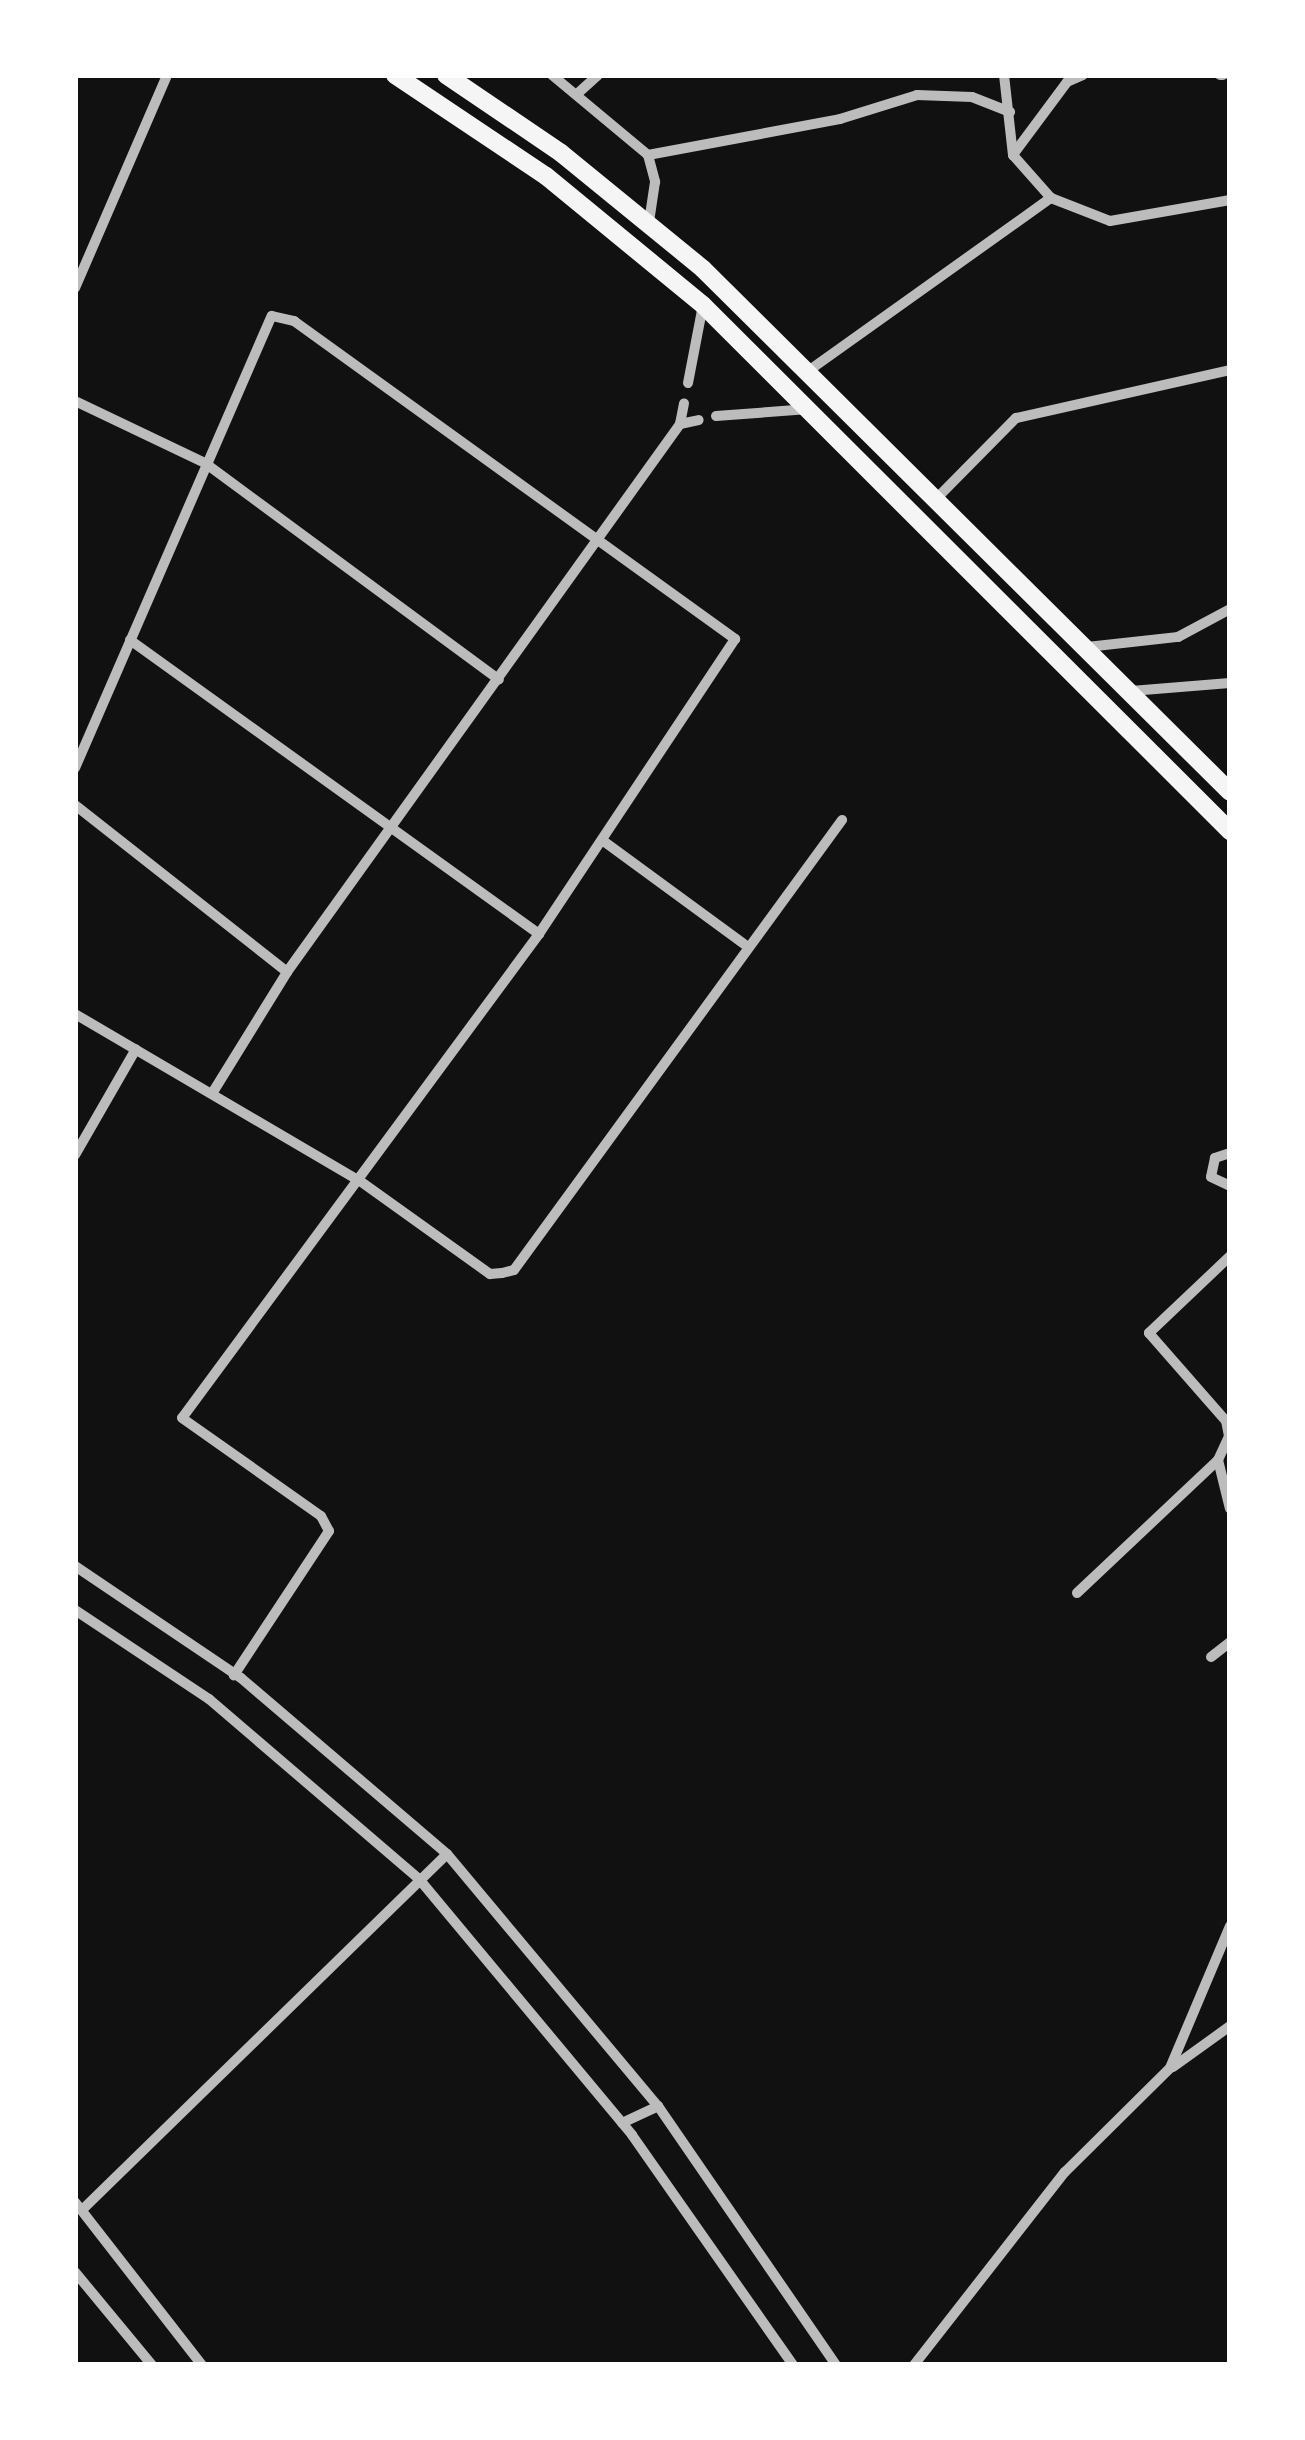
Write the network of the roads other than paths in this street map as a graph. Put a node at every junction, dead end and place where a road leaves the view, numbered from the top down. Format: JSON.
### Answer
{"nodes":[{"id":1,"x":167,"y":75,"type":"edge"},
{"id":2,"x":395,"y":75,"type":"edge"},
{"id":3,"x":446,"y":75,"type":"edge"},
{"id":4,"x":552,"y":75,"type":"edge"},
{"id":5,"x":598,"y":75,"type":"edge"},
{"id":6,"x":1004,"y":75,"type":"edge"},
{"id":7,"x":1083,"y":75,"type":"edge"},
{"id":8,"x":578,"y":94,"type":"junction"},
{"id":9,"x":1010,"y":112,"type":"junction"},
{"id":10,"x":648,"y":155,"type":"junction"},
{"id":11,"x":1013,"y":155,"type":"junction"},
{"id":12,"x":1051,"y":198,"type":"junction"},
{"id":13,"x":1230,"y":200,"type":"edge"},
{"id":14,"x":649,"y":222,"type":"junction"},
{"id":15,"x":75,"y":288,"type":"edge"},
{"id":16,"x":703,"y":304,"type":"junction"},
{"id":17,"x":811,"y":369,"type":"junction"},
{"id":18,"x":1230,"y":370,"type":"edge"},
{"id":19,"x":688,"y":383,"type":"dead end"},
{"id":20,"x":75,"y":401,"type":"edge"},
{"id":21,"x":685,"y":403,"type":"dead end"},
{"id":22,"x":811,"y":409,"type":"junction"},
{"id":23,"x":716,"y":416,"type":"dead end"},
{"id":24,"x":699,"y":420,"type":"dead end"},
{"id":25,"x":680,"y":424,"type":"junction"},
{"id":26,"x":205,"y":463,"type":"junction"},
{"id":27,"x":937,"y":498,"type":"junction"},
{"id":28,"x":601,"y":535,"type":"junction"},
{"id":29,"x":1230,"y":609,"type":"edge"},
{"id":30,"x":130,"y":640,"type":"junction"},
{"id":31,"x":1087,"y":646,"type":"junction"},
{"id":32,"x":500,"y":680,"type":"junction"},
{"id":33,"x":1230,"y":683,"type":"edge"},
{"id":34,"x":1131,"y":691,"type":"junction"},
{"id":35,"x":75,"y":768,"type":"edge"},
{"id":36,"x":1230,"y":792,"type":"edge"},
{"id":37,"x":75,"y":805,"type":"edge"},
{"id":38,"x":842,"y":820,"type":"dead end"},
{"id":39,"x":388,"y":830,"type":"junction"},
{"id":40,"x":1230,"y":831,"type":"edge"},
{"id":41,"x":602,"y":840,"type":"junction"},
{"id":42,"x":539,"y":934,"type":"junction"},
{"id":43,"x":744,"y":944,"type":"junction"},
{"id":44,"x":287,"y":972,"type":"junction"},
{"id":45,"x":75,"y":1014,"type":"edge"},
{"id":46,"x":136,"y":1049,"type":"junction"},
{"id":47,"x":213,"y":1093,"type":"junction"},
{"id":48,"x":1230,"y":1154,"type":"edge"},
{"id":49,"x":75,"y":1155,"type":"edge"},
{"id":50,"x":360,"y":1181,"type":"junction"},
{"id":51,"x":1230,"y":1186,"type":"edge"},
{"id":52,"x":1230,"y":1256,"type":"edge"},
{"id":53,"x":1218,"y":1460,"type":"junction"},
{"id":54,"x":1230,"y":1508,"type":"edge"},
{"id":55,"x":75,"y":1566,"type":"edge"},
{"id":56,"x":1078,"y":1593,"type":"dead end"},
{"id":57,"x":75,"y":1610,"type":"edge"},
{"id":58,"x":1230,"y":1642,"type":"edge"},
{"id":59,"x":1211,"y":1658,"type":"dead end"},
{"id":60,"x":234,"y":1675,"type":"junction"},
{"id":61,"x":447,"y":1854,"type":"junction"},
{"id":62,"x":419,"y":1879,"type":"junction"},
{"id":63,"x":1230,"y":1926,"type":"edge"},
{"id":64,"x":1225,"y":2029,"type":"edge"},
{"id":65,"x":1230,"y":2046,"type":"edge"},
{"id":66,"x":1170,"y":2068,"type":"junction"},
{"id":67,"x":658,"y":2106,"type":"junction"},
{"id":68,"x":622,"y":2123,"type":"junction"},
{"id":69,"x":79,"y":2206,"type":"edge"},
{"id":70,"x":75,"y":2272,"type":"edge"},
{"id":71,"x":152,"y":2365,"type":"edge"},
{"id":72,"x":202,"y":2365,"type":"edge"},
{"id":73,"x":793,"y":2365,"type":"edge"},
{"id":74,"x":836,"y":2365,"type":"edge"},
{"id":75,"x":914,"y":2365,"type":"edge"}],
"edges":[{"from":1,"to":15,"type":"street"},
{"from":2,"to":16,"type":"highway"},
{"from":3,"to":14,"type":"highway"},
{"from":4,"to":8,"type":"street"},
{"from":5,"to":8,"type":"street"},
{"from":6,"to":9,"type":"street"},
{"from":7,"to":11,"type":"street"},
{"from":8,"to":10,"type":"street"},
{"from":9,"to":10,"type":"street"},
{"from":9,"to":11,"type":"street"},
{"from":10,"to":14,"type":"street"},
{"from":11,"to":12,"type":"street"},
{"from":12,"to":13,"type":"street"},
{"from":12,"to":17,"type":"street"},
{"from":14,"to":17,"type":"highway"},
{"from":16,"to":19,"type":"street"},
{"from":16,"to":22,"type":"highway"},
{"from":17,"to":27,"type":"highway"},
{"from":18,"to":27,"type":"street"},
{"from":20,"to":26,"type":"street"},
{"from":21,"to":25,"type":"street"},
{"from":22,"to":23,"type":"street"},
{"from":22,"to":40,"type":"highway"},
{"from":24,"to":25,"type":"street"},
{"from":25,"to":28,"type":"street"},
{"from":26,"to":28,"type":"street"},
{"from":26,"to":30,"type":"street"},
{"from":26,"to":32,"type":"street"},
{"from":27,"to":31,"type":"highway"},
{"from":28,"to":32,"type":"street"},
{"from":28,"to":41,"type":"street"},
{"from":29,"to":31,"type":"street"},
{"from":30,"to":35,"type":"street"},
{"from":30,"to":39,"type":"street"},
{"from":31,"to":34,"type":"highway"},
{"from":32,"to":39,"type":"street"},
{"from":33,"to":34,"type":"street"},
{"from":34,"to":36,"type":"highway"},
{"from":37,"to":44,"type":"street"},
{"from":38,"to":43,"type":"street"},
{"from":39,"to":42,"type":"street"},
{"from":39,"to":44,"type":"street"},
{"from":41,"to":42,"type":"street"},
{"from":41,"to":43,"type":"street"},
{"from":42,"to":50,"type":"street"},
{"from":43,"to":50,"type":"street"},
{"from":44,"to":47,"type":"street"},
{"from":45,"to":46,"type":"street"},
{"from":46,"to":47,"type":"street"},
{"from":46,"to":49,"type":"street"},
{"from":47,"to":50,"type":"street"},
{"from":48,"to":51,"type":"street"},
{"from":50,"to":60,"type":"street"},
{"from":52,"to":53,"type":"street"},
{"from":53,"to":54,"type":"street"},
{"from":53,"to":56,"type":"street"},
{"from":55,"to":60,"type":"street"},
{"from":57,"to":62,"type":"street"},
{"from":58,"to":59,"type":"street"},
{"from":60,"to":61,"type":"street"},
{"from":61,"to":62,"type":"street"},
{"from":61,"to":67,"type":"street"},
{"from":62,"to":68,"type":"street"},
{"from":62,"to":69,"type":"street"},
{"from":63,"to":66,"type":"street"},
{"from":64,"to":65,"type":"street"},
{"from":64,"to":66,"type":"street"},
{"from":66,"to":75,"type":"street"},
{"from":67,"to":68,"type":"street"},
{"from":67,"to":74,"type":"street"},
{"from":68,"to":73,"type":"street"},
{"from":69,"to":72,"type":"street"},
{"from":70,"to":71,"type":"street"}]}
